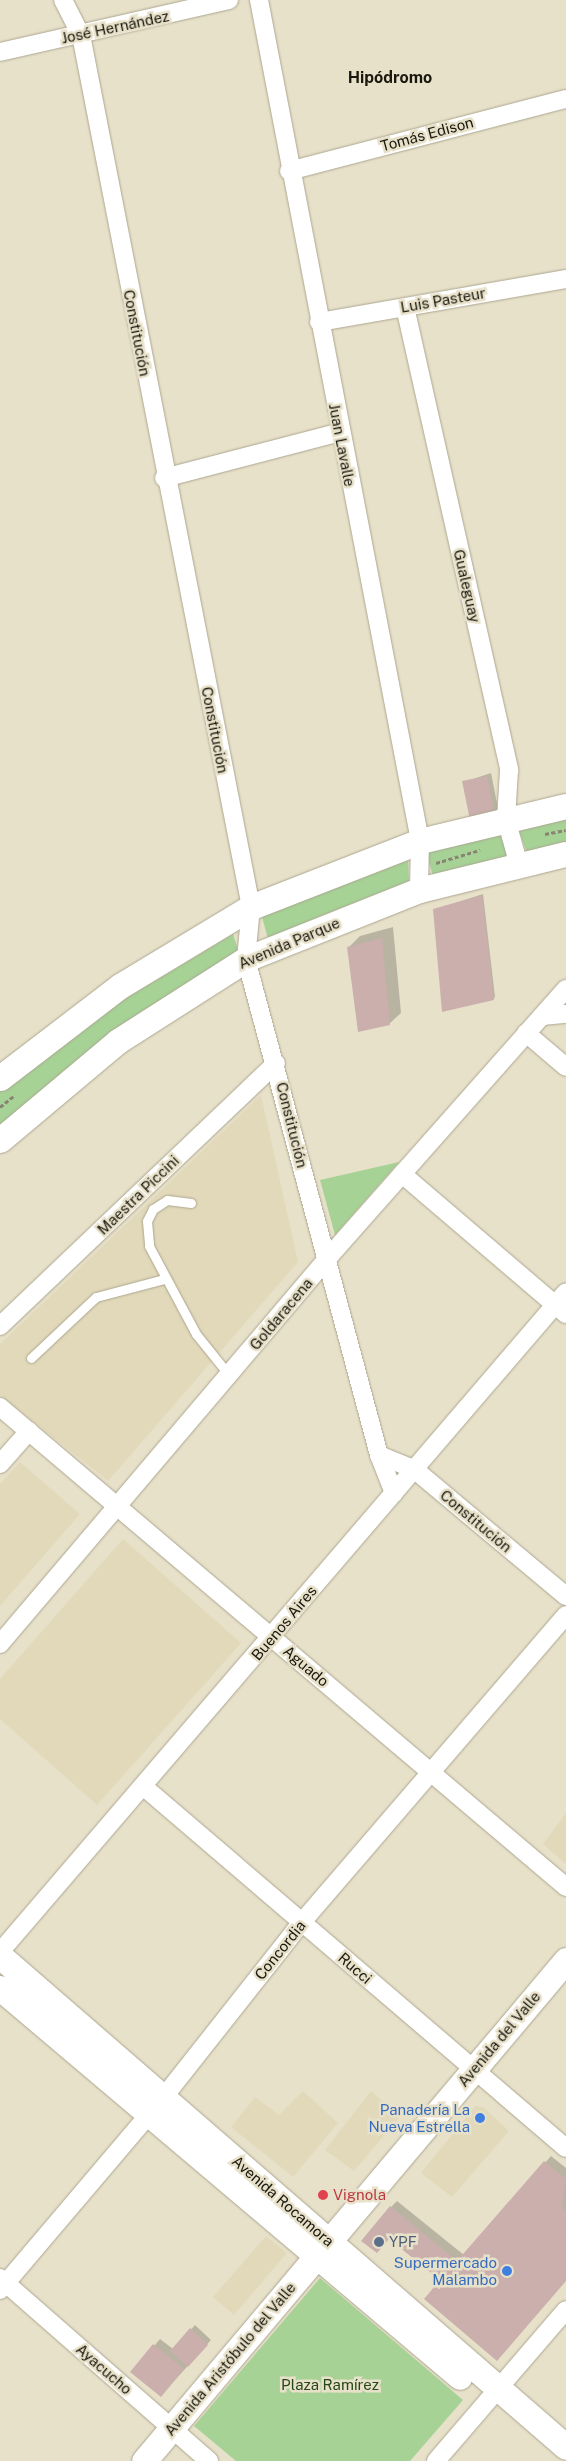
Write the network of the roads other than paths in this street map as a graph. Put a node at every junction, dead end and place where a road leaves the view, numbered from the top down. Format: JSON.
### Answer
{"nodes":[{"id":1,"x":63,"y":0,"type":"edge"},
{"id":2,"x":229,"y":0,"type":"edge"},
{"id":3,"x":260,"y":0,"type":"edge"},
{"id":4,"x":182,"y":6,"type":"edge"},
{"id":5,"x":81,"y":35,"type":"junction"},
{"id":6,"x":0,"y":52,"type":"edge"},
{"id":7,"x":566,"y":99,"type":"edge"},
{"id":8,"x":290,"y":171,"type":"junction"},
{"id":9,"x":566,"y":279,"type":"edge"},
{"id":10,"x":405,"y":307,"type":"junction"},
{"id":11,"x":319,"y":322,"type":"junction"},
{"id":12,"x":340,"y":432,"type":"junction"},
{"id":13,"x":164,"y":478,"type":"junction"},
{"id":14,"x":566,"y":806,"type":"edge"},
{"id":15,"x":506,"y":819,"type":"junction"},
{"id":16,"x":420,"y":841,"type":"junction"},
{"id":17,"x":566,"y":854,"type":"edge"},
{"id":18,"x":519,"y":866,"type":"junction"},
{"id":19,"x":419,"y":890,"type":"junction"},
{"id":20,"x":251,"y":907,"type":"junction"},
{"id":21,"x":246,"y":959,"type":"junction"},
{"id":22,"x":566,"y":989,"type":"edge"},
{"id":23,"x":566,"y":1014,"type":"edge"},
{"id":24,"x":542,"y":1016,"type":"junction"},
{"id":25,"x":526,"y":1033,"type":"junction"},
{"id":26,"x":276,"y":1063,"type":"junction"},
{"id":27,"x":566,"y":1067,"type":"edge"},
{"id":28,"x":0,"y":1078,"type":"edge"},
{"id":29,"x":0,"y":1140,"type":"edge"},
{"id":30,"x":402,"y":1174,"type":"junction"},
{"id":31,"x":191,"y":1203,"type":"dead end"},
{"id":32,"x":326,"y":1260,"type":"junction"},
{"id":33,"x":164,"y":1279,"type":"junction"},
{"id":34,"x":562,"y":1304,"type":"edge"},
{"id":35,"x":0,"y":1326,"type":"edge"},
{"id":36,"x":31,"y":1358,"type":"dead end"},
{"id":37,"x":229,"y":1375,"type":"junction"},
{"id":38,"x":0,"y":1407,"type":"edge"},
{"id":39,"x":29,"y":1431,"type":"junction"},
{"id":40,"x":379,"y":1455,"type":"junction"},
{"id":41,"x":0,"y":1464,"type":"edge"},
{"id":42,"x":414,"y":1469,"type":"junction"},
{"id":43,"x":394,"y":1493,"type":"junction"},
{"id":44,"x":118,"y":1507,"type":"junction"},
{"id":45,"x":566,"y":1596,"type":"edge"},
{"id":46,"x":566,"y":1615,"type":"edge"},
{"id":47,"x":272,"y":1637,"type":"junction"},
{"id":48,"x":0,"y":1644,"type":"edge"},
{"id":49,"x":431,"y":1772,"type":"junction"},
{"id":50,"x":144,"y":1787,"type":"junction"},
{"id":51,"x":566,"y":1888,"type":"edge"},
{"id":52,"x":302,"y":1922,"type":"junction"},
{"id":53,"x":0,"y":1954,"type":"edge"},
{"id":54,"x":566,"y":1960,"type":"edge"},
{"id":55,"x":0,"y":1988,"type":"edge"},
{"id":56,"x":472,"y":2070,"type":"junction"},
{"id":57,"x":156,"y":2107,"type":"junction"},
{"id":58,"x":566,"y":2148,"type":"edge"},
{"id":59,"x":323,"y":2249,"type":"junction"},
{"id":60,"x":2,"y":2283,"type":"edge"},
{"id":61,"x":566,"y":2310,"type":"edge"},
{"id":62,"x":493,"y":2395,"type":"junction"},
{"id":63,"x":172,"y":2428,"type":"junction"},
{"id":64,"x":566,"y":2447,"type":"edge"},
{"id":65,"x":144,"y":2461,"type":"edge"},
{"id":66,"x":209,"y":2461,"type":"edge"},
{"id":67,"x":436,"y":2461,"type":"edge"},
{"id":68,"x":557,"y":2461,"type":"edge"}],
"edges":[{"from":1,"to":5,"type":"street","name":"Constitución"},
{"from":2,"to":4,"type":"street","name":"José Hernández"},
{"from":3,"to":8,"type":"street","name":"Juan Lavalle"},
{"from":4,"to":5,"type":"street","name":"José Hernández"},
{"from":5,"to":6,"type":"street","name":"José Hernández"},
{"from":5,"to":13,"type":"street","name":"Constitución"},
{"from":7,"to":8,"type":"street","name":"Tomás Edison"},
{"from":8,"to":11,"type":"street","name":"Juan Lavalle"},
{"from":9,"to":10,"type":"street","name":"Luis Pasteur"},
{"from":10,"to":11,"type":"street","name":"Luis Pasteur"},
{"from":10,"to":15,"type":"street","name":"Gualeguay"},
{"from":11,"to":12,"type":"street","name":"Juan Lavalle"},
{"from":12,"to":13,"type":"street"},
{"from":12,"to":16,"type":"street","name":"Juan Lavalle"},
{"from":13,"to":20,"type":"street","name":"Constitución"},
{"from":14,"to":15,"type":"main road"},
{"from":15,"to":16,"type":"main road"},
{"from":15,"to":18,"type":"street","name":"Gualeguay"},
{"from":16,"to":19,"type":"street","name":"Juan Lavalle"},
{"from":16,"to":20,"type":"main road"},
{"from":17,"to":18,"type":"main road","name":"Avenida Parque"},
{"from":18,"to":19,"type":"main road","name":"Avenida Parque"},
{"from":19,"to":21,"type":"main road","name":"Avenida Parque"},
{"from":20,"to":21,"type":"street","name":"Constitución"},
{"from":20,"to":28,"type":"main road"},
{"from":21,"to":26,"type":"street","name":"Constitución"},
{"from":21,"to":29,"type":"main road","name":"Avenida Parque"},
{"from":22,"to":24,"type":"street","name":"Goldaracena"},
{"from":23,"to":24,"type":"street"},
{"from":24,"to":25,"type":"street","name":"Goldaracena"},
{"from":25,"to":27,"type":"street"},
{"from":25,"to":30,"type":"street","name":"Goldaracena"},
{"from":26,"to":32,"type":"street","name":"Constitución"},
{"from":26,"to":35,"type":"street","name":"Maestra Piccini"},
{"from":30,"to":32,"type":"street","name":"Goldaracena"},
{"from":30,"to":34,"type":"street"},
{"from":31,"to":33,"type":"lane"},
{"from":32,"to":37,"type":"street","name":"Goldaracena"},
{"from":32,"to":40,"type":"street","name":"Constitución"},
{"from":33,"to":36,"type":"lane"},
{"from":33,"to":37,"type":"lane"},
{"from":34,"to":42,"type":"street","name":"Buenos Aires"},
{"from":37,"to":44,"type":"street","name":"Goldaracena"},
{"from":38,"to":39,"type":"street","name":"Aguado"},
{"from":39,"to":41,"type":"street"},
{"from":39,"to":44,"type":"street","name":"Aguado"},
{"from":40,"to":42,"type":"street","name":"Constitución"},
{"from":40,"to":43,"type":"street","name":"Constitución"},
{"from":42,"to":43,"type":"street","name":"Buenos Aires"},
{"from":42,"to":45,"type":"street","name":"Constitución"},
{"from":43,"to":47,"type":"street","name":"Buenos Aires"},
{"from":44,"to":47,"type":"street","name":"Aguado"},
{"from":44,"to":48,"type":"street","name":"Goldaracena"},
{"from":46,"to":49,"type":"street","name":"Concordia"},
{"from":47,"to":49,"type":"street","name":"Aguado"},
{"from":47,"to":50,"type":"street","name":"Buenos Aires"},
{"from":49,"to":51,"type":"street","name":"Aguado"},
{"from":49,"to":52,"type":"street","name":"Concordia"},
{"from":50,"to":52,"type":"street","name":"Rucci"},
{"from":50,"to":53,"type":"street","name":"Buenos Aires"},
{"from":52,"to":56,"type":"street","name":"Rucci"},
{"from":52,"to":57,"type":"street","name":"Concordia"},
{"from":53,"to":57,"type":"main road","name":"Avenida Rocamora"},
{"from":54,"to":56,"type":"main road","name":"Avenida del Valle"},
{"from":55,"to":57,"type":"main road","name":"Avenida Rocamora"},
{"from":56,"to":58,"type":"street","name":"Rucci"},
{"from":56,"to":59,"type":"main road","name":"Avenida del Valle"},
{"from":57,"to":59,"type":"main road","name":"Avenida Rocamora"},
{"from":57,"to":60,"type":"street","name":"Concordia"},
{"from":59,"to":62,"type":"main road","name":"Avenida Rocamora"},
{"from":59,"to":63,"type":"main road","name":"Avenida Aristóbulo del Valle"},
{"from":60,"to":63,"type":"street","name":"Ayacucho"},
{"from":61,"to":62,"type":"street"},
{"from":62,"to":64,"type":"main road","name":"Avenida Rocamora"},
{"from":62,"to":67,"type":"street"},
{"from":62,"to":68,"type":"main road","name":"Avenida Rocamora"},
{"from":63,"to":65,"type":"main road","name":"Avenida Aristóbulo del Valle"},
{"from":63,"to":66,"type":"street","name":"Ayacucho"}]}
